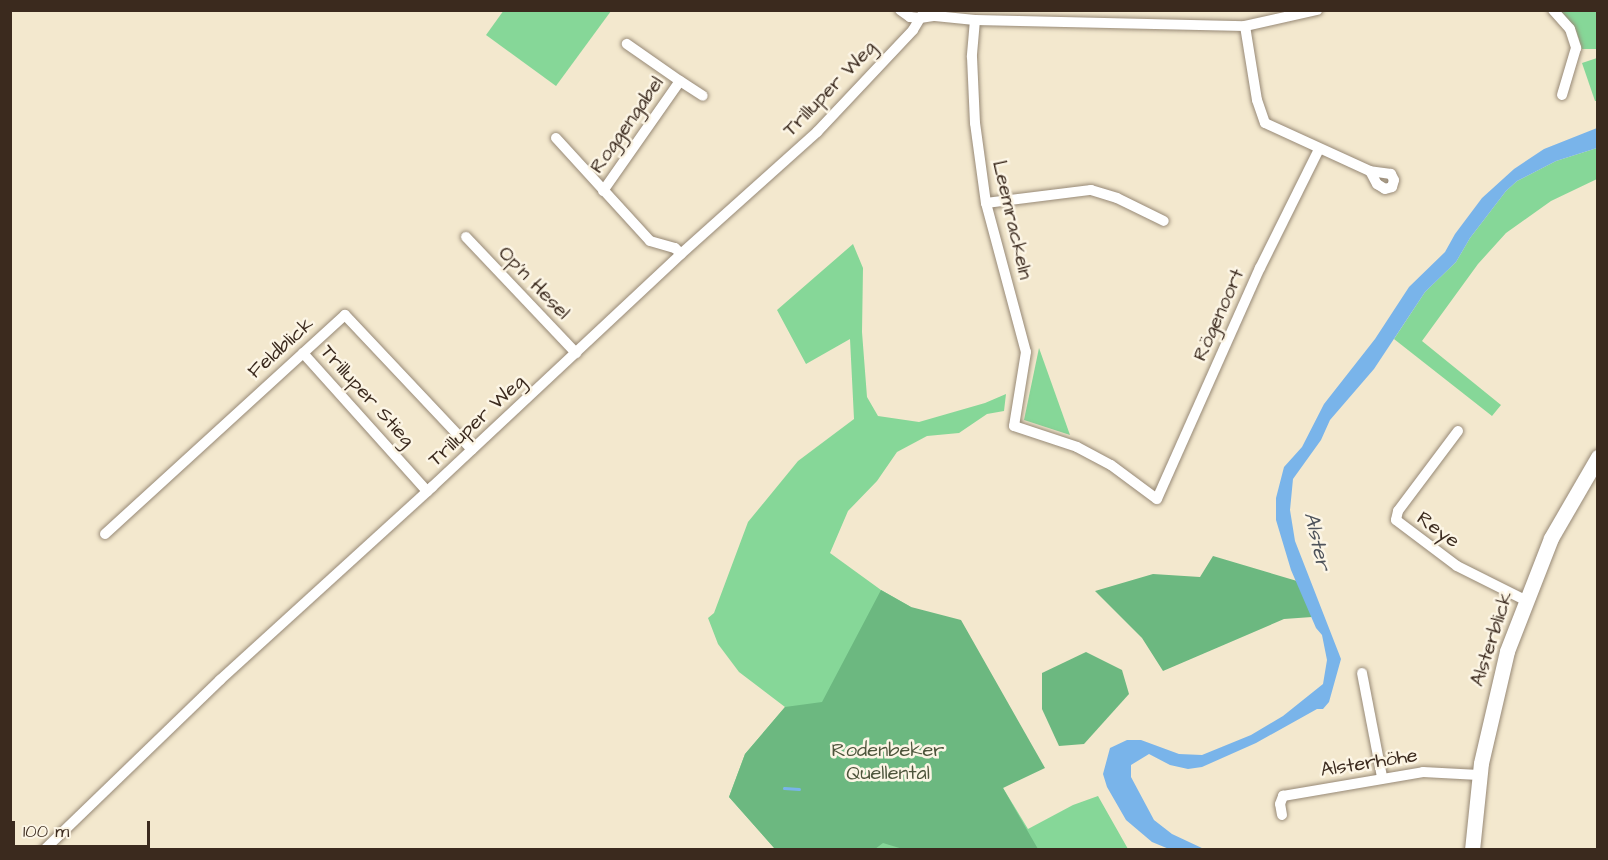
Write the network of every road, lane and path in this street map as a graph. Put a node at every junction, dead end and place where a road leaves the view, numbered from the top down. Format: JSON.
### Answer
{"nodes":[{"id":1,"x":900,"y":10,"type":"edge"},
{"id":2,"x":1317,"y":10,"type":"edge"},
{"id":3,"x":1553,"y":10,"type":"edge"},
{"id":4,"x":923,"y":14,"type":"edge"},
{"id":5,"x":975,"y":20,"type":"junction"},
{"id":6,"x":1245,"y":26,"type":"junction"},
{"id":7,"x":627,"y":44,"type":"dead end"},
{"id":8,"x":680,"y":81,"type":"junction"},
{"id":9,"x":1562,"y":95,"type":"dead end"},
{"id":10,"x":703,"y":96,"type":"dead end"},
{"id":11,"x":556,"y":138,"type":"dead end"},
{"id":12,"x":1319,"y":149,"type":"junction"},
{"id":13,"x":1370,"y":171,"type":"dead end"},
{"id":14,"x":603,"y":191,"type":"junction"},
{"id":15,"x":986,"y":203,"type":"junction"},
{"id":16,"x":1164,"y":221,"type":"dead end"},
{"id":17,"x":465,"y":237,"type":"dead end"},
{"id":18,"x":681,"y":254,"type":"junction"},
{"id":19,"x":303,"y":353,"type":"junction"},
{"id":20,"x":576,"y":353,"type":"junction"},
{"id":21,"x":1014,"y":426,"type":"joint"},
{"id":22,"x":1458,"y":431,"type":"dead end"},
{"id":23,"x":472,"y":450,"type":"junction"},
{"id":24,"x":1598,"y":457,"type":"edge"},
{"id":25,"x":428,"y":491,"type":"junction"},
{"id":26,"x":105,"y":534,"type":"dead end"},
{"id":27,"x":1525,"y":600,"type":"junction"},
{"id":28,"x":1362,"y":673,"type":"dead end"},
{"id":29,"x":1479,"y":775,"type":"junction"},
{"id":30,"x":1382,"y":777,"type":"junction"},
{"id":31,"x":1282,"y":815,"type":"dead end"},
{"id":32,"x":44,"y":849,"type":"edge"},
{"id":33,"x":1472,"y":849,"type":"edge"}],
"edges":[{"from":1,"to":4,"type":"street"},
{"from":2,"to":6,"type":"street"},
{"from":3,"to":9,"type":"street"},
{"from":4,"to":5,"type":"street"},
{"from":4,"to":18,"type":"street","name":"Trilluper Weg"},
{"from":5,"to":6,"type":"street"},
{"from":5,"to":15,"type":"street","name":"Leemrackeln"},
{"from":6,"to":12,"type":"street"},
{"from":7,"to":8,"type":"street","name":"Roggengabel"},
{"from":8,"to":10,"type":"street","name":"Roggengabel"},
{"from":8,"to":14,"type":"street","name":"Roggengabel"},
{"from":11,"to":14,"type":"street","name":"Roggengabel"},
{"from":12,"to":13,"type":"street"},
{"from":12,"to":21,"type":"street","name":"Rögenoort"},
{"from":14,"to":18,"type":"street","name":"Roggengabel"},
{"from":15,"to":16,"type":"street"},
{"from":15,"to":21,"type":"street","name":"Leemrackeln"},
{"from":17,"to":20,"type":"street","name":"Op'n Hesel"},
{"from":18,"to":20,"type":"street","name":"Trilluper Weg"},
{"from":19,"to":23,"type":"street","name":"Feldblick"},
{"from":19,"to":25,"type":"street","name":"Trilluper Stieg"},
{"from":19,"to":26,"type":"street","name":"Feldblick"},
{"from":20,"to":23,"type":"street","name":"Trilluper Weg"},
{"from":22,"to":27,"type":"street","name":"Reye"},
{"from":23,"to":25,"type":"street","name":"Trilluper Weg"},
{"from":24,"to":27,"type":"street","name":"Alsterblick"},
{"from":25,"to":32,"type":"street","name":"Trilluper Weg"},
{"from":27,"to":29,"type":"street","name":"Alsterblick"},
{"from":28,"to":30,"type":"street"},
{"from":29,"to":30,"type":"street","name":"Alsterhöhe"},
{"from":29,"to":33,"type":"street","name":"Alsterblick"},
{"from":30,"to":31,"type":"street","name":"Alsterhöhe"}]}
